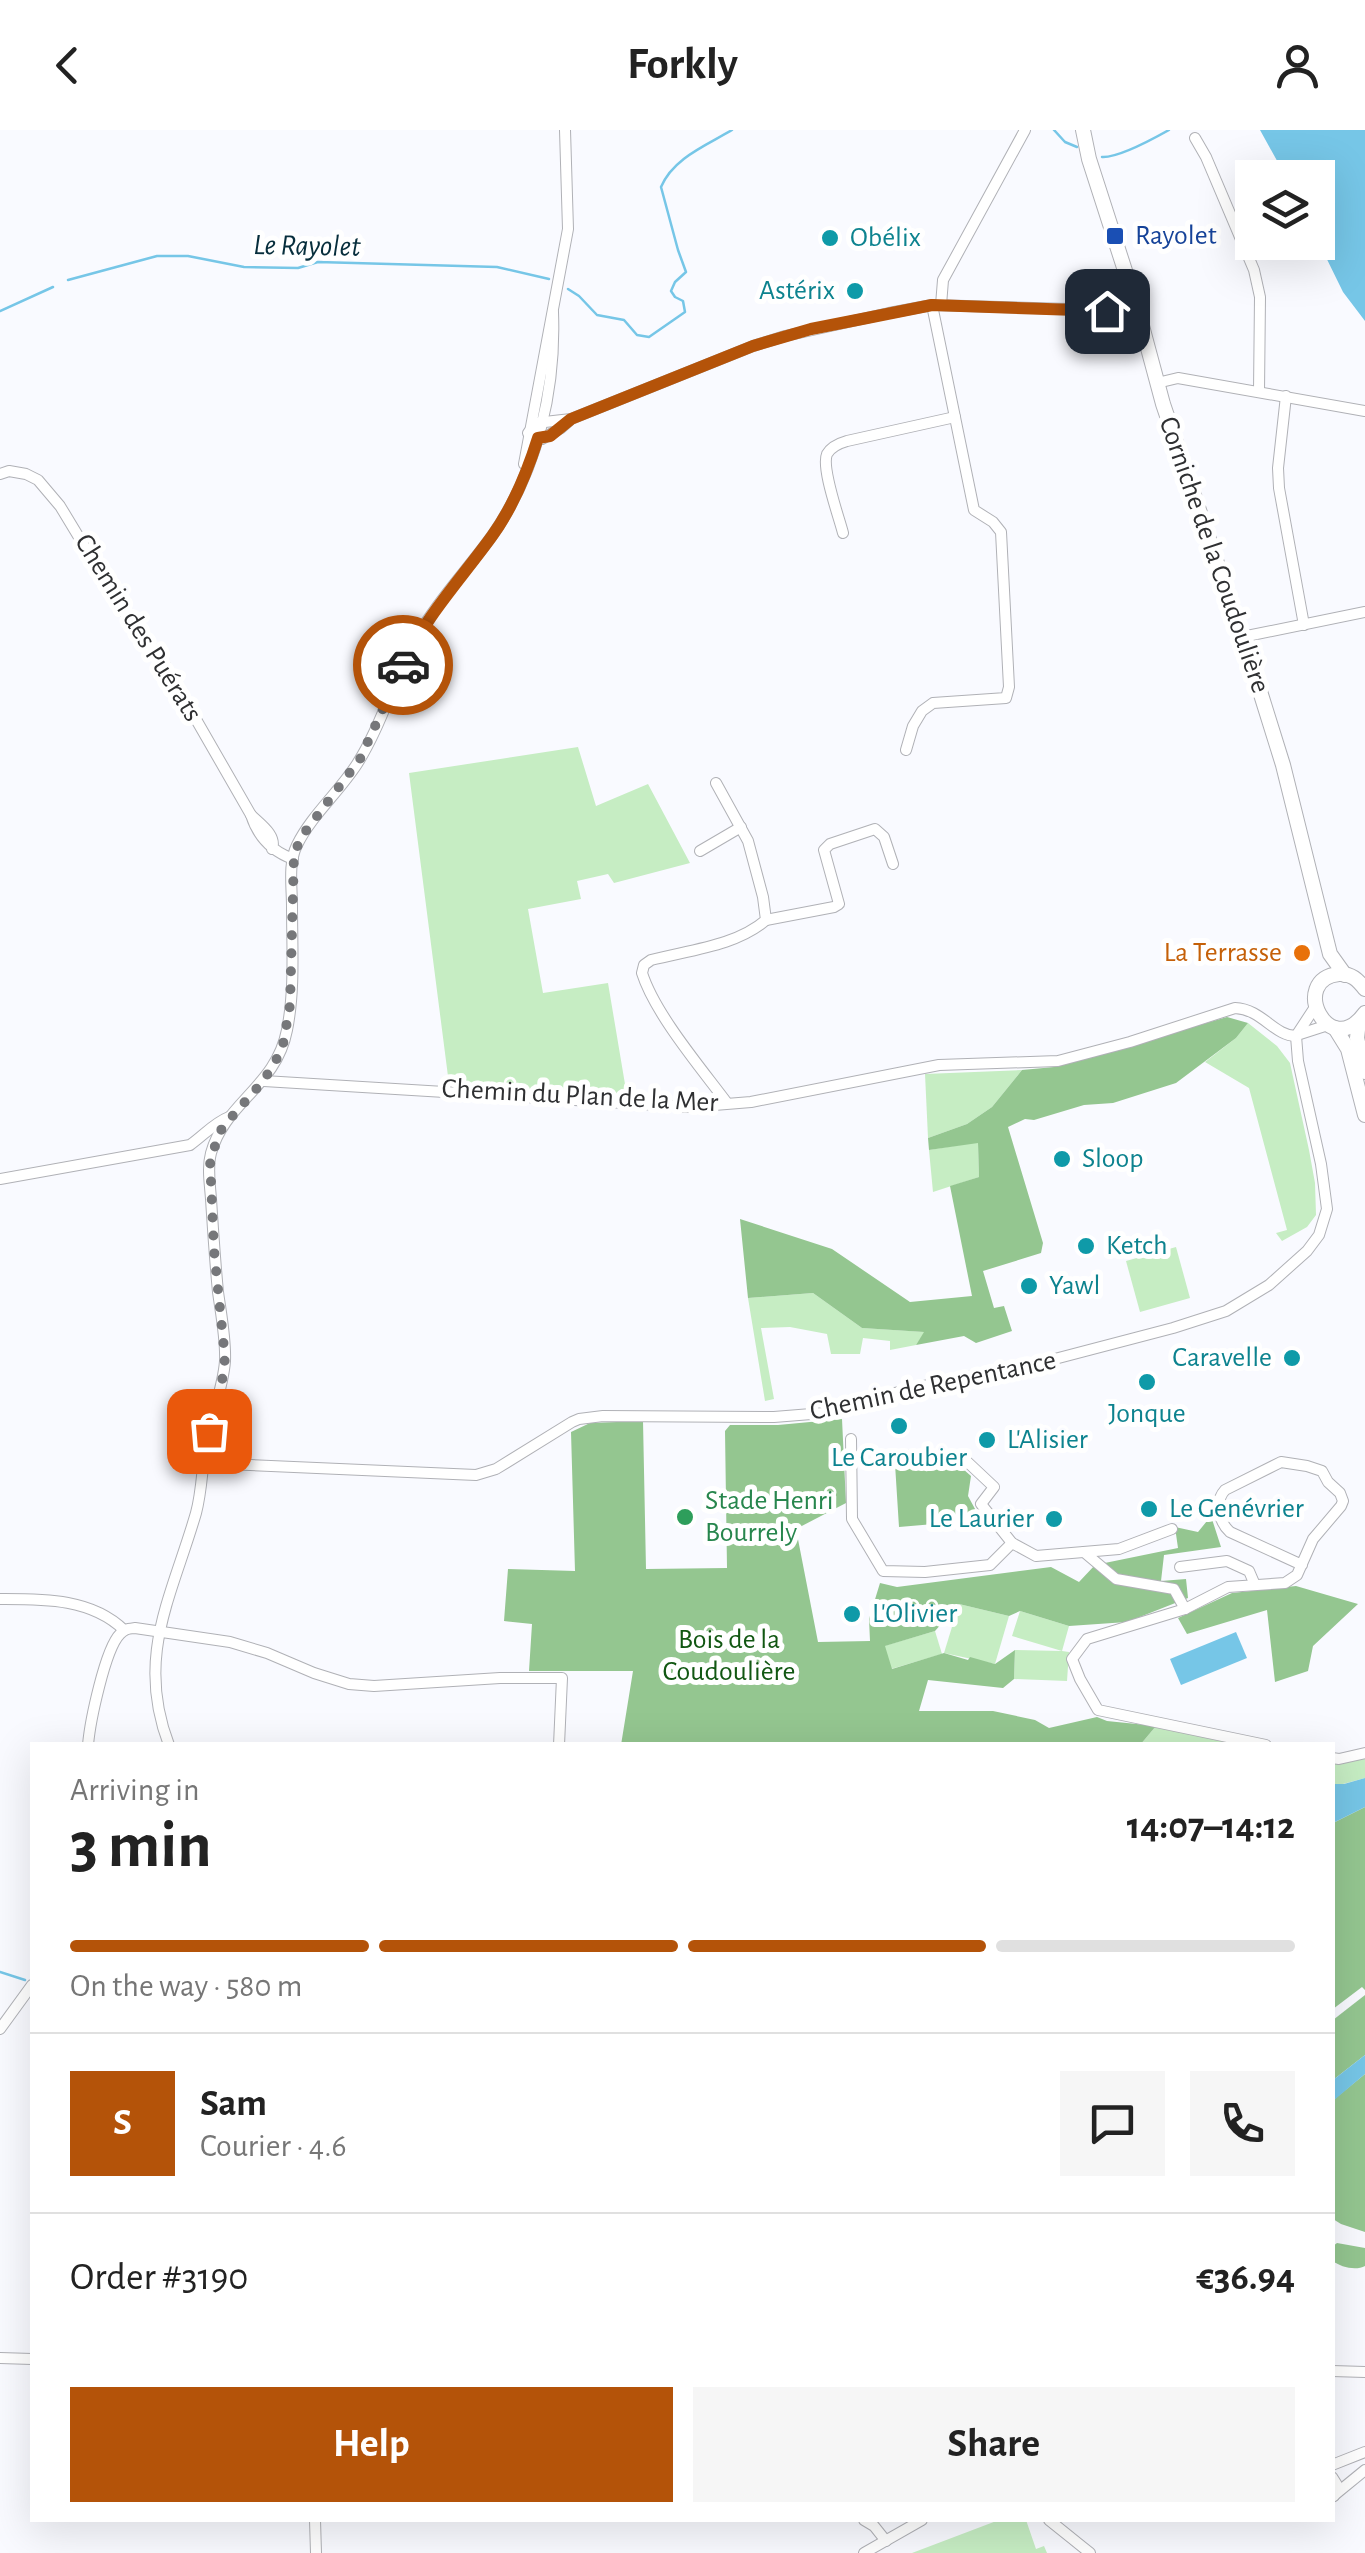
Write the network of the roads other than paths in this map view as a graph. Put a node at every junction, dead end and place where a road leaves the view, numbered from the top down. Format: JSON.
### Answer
{"nodes":[{"id":1,"x":566,"y":130,"type":"edge"},
{"id":2,"x":1025,"y":130,"type":"edge"},
{"id":3,"x":1083,"y":130,"type":"edge"},
{"id":4,"x":1195,"y":138,"type":"dead end"},
{"id":5,"x":937,"y":305,"type":"junction"},
{"id":6,"x":1138,"y":311,"type":"junction"},
{"id":7,"x":553,"y":312,"type":"junction"},
{"id":8,"x":1157,"y":383,"type":"junction"},
{"id":9,"x":1259,"y":391,"type":"junction"},
{"id":10,"x":1286,"y":396,"type":"junction"},
{"id":11,"x":1365,"y":411,"type":"edge"},
{"id":12,"x":955,"y":417,"type":"junction"},
{"id":13,"x":536,"y":429,"type":"junction"},
{"id":14,"x":0,"y":474,"type":"edge"},
{"id":15,"x":844,"y":533,"type":"dead end"},
{"id":16,"x":1365,"y":612,"type":"edge"},
{"id":17,"x":1304,"y":625,"type":"junction"},
{"id":18,"x":1242,"y":637,"type":"junction"},
{"id":19,"x":906,"y":750,"type":"dead end"},
{"id":20,"x":716,"y":783,"type":"dead end"},
{"id":21,"x":251,"y":815,"type":"junction"},
{"id":22,"x":741,"y":827,"type":"junction"},
{"id":23,"x":269,"y":832,"type":"junction"},
{"id":24,"x":297,"y":845,"type":"junction"},
{"id":25,"x":272,"y":849,"type":"junction"},
{"id":26,"x":700,"y":850,"type":"dead end"},
{"id":27,"x":293,"y":859,"type":"junction"},
{"id":28,"x":893,"y":864,"type":"dead end"},
{"id":29,"x":766,"y":920,"type":"junction"},
{"id":30,"x":1330,"y":954,"type":"junction"},
{"id":31,"x":1346,"y":974,"type":"junction"},
{"id":32,"x":1324,"y":980,"type":"junction"},
{"id":33,"x":1365,"y":989,"type":"edge"},
{"id":34,"x":1315,"y":1007,"type":"junction"},
{"id":35,"x":1362,"y":1017,"type":"edge"},
{"id":36,"x":1332,"y":1026,"type":"junction"},
{"id":37,"x":1296,"y":1036,"type":"junction"},
{"id":38,"x":1365,"y":1072,"type":"edge"},
{"id":39,"x":264,"y":1080,"type":"junction"},
{"id":40,"x":727,"y":1103,"type":"junction"},
{"id":41,"x":1365,"y":1115,"type":"edge"},
{"id":42,"x":230,"y":1116,"type":"junction"},
{"id":43,"x":202,"y":1138,"type":"junction"},
{"id":44,"x":190,"y":1145,"type":"junction"},
{"id":45,"x":212,"y":1152,"type":"junction"},
{"id":46,"x":0,"y":1179,"type":"edge"},
{"id":47,"x":851,"y":1439,"type":"dead end"},
{"id":48,"x":910,"y":1456,"type":"dead end"},
{"id":49,"x":203,"y":1463,"type":"junction"},
{"id":50,"x":1172,"y":1529,"type":"dead end"},
{"id":51,"x":1012,"y":1542,"type":"junction"},
{"id":52,"x":1084,"y":1552,"type":"junction"},
{"id":53,"x":1301,"y":1565,"type":"junction"},
{"id":54,"x":1180,"y":1567,"type":"dead end"},
{"id":55,"x":1256,"y":1585,"type":"junction"},
{"id":56,"x":0,"y":1599,"type":"edge"},
{"id":57,"x":1185,"y":1609,"type":"junction"},
{"id":58,"x":124,"y":1630,"type":"junction"},
{"id":59,"x":158,"y":1630,"type":"junction"},
{"id":60,"x":88,"y":1742,"type":"edge"},
{"id":61,"x":168,"y":1742,"type":"edge"},
{"id":62,"x":560,"y":1742,"type":"edge"},
{"id":63,"x":1252,"y":1742,"type":"edge"},
{"id":64,"x":1365,"y":1754,"type":"edge"},
{"id":65,"x":1335,"y":1759,"type":"edge"},
{"id":66,"x":30,"y":1988,"type":"edge"},
{"id":67,"x":0,"y":2028,"type":"edge"},
{"id":68,"x":0,"y":2358,"type":"edge"},
{"id":69,"x":30,"y":2358,"type":"edge"},
{"id":70,"x":1335,"y":2371,"type":"edge"},
{"id":71,"x":1365,"y":2372,"type":"edge"},
{"id":72,"x":1365,"y":2452,"type":"edge"},
{"id":73,"x":1335,"y":2464,"type":"edge"},
{"id":74,"x":1365,"y":2470,"type":"edge"},
{"id":75,"x":1335,"y":2495,"type":"edge"},
{"id":76,"x":316,"y":2522,"type":"edge"},
{"id":77,"x":867,"y":2522,"type":"edge"},
{"id":78,"x":919,"y":2522,"type":"edge"},
{"id":79,"x":1051,"y":2522,"type":"edge"},
{"id":80,"x":886,"y":2542,"type":"junction"},
{"id":81,"x":316,"y":2553,"type":"edge"},
{"id":82,"x":864,"y":2553,"type":"edge"},
{"id":83,"x":1090,"y":2553,"type":"edge"}],
"edges":[{"from":1,"to":7,"type":"street"},
{"from":2,"to":5,"type":"street"},
{"from":3,"to":6,"type":"main road","name":"Corniche de la Coudoulière"},
{"from":4,"to":9,"type":"street"},
{"from":5,"to":6,"type":"street"},
{"from":5,"to":12,"type":"street"},
{"from":5,"to":13,"type":"street"},
{"from":6,"to":8,"type":"main road","name":"Corniche de la Coudoulière"},
{"from":7,"to":13,"type":"street"},
{"from":7,"to":13,"type":"street"},
{"from":8,"to":9,"type":"street"},
{"from":8,"to":18,"type":"main road","name":"Corniche de la Coudoulière"},
{"from":9,"to":10,"type":"street"},
{"from":10,"to":11,"type":"street"},
{"from":10,"to":17,"type":"street"},
{"from":12,"to":15,"type":"street"},
{"from":12,"to":19,"type":"street"},
{"from":13,"to":24,"type":"street"},
{"from":14,"to":21,"type":"street","name":"Chemin des Puérats"},
{"from":16,"to":17,"type":"street"},
{"from":17,"to":18,"type":"street"},
{"from":18,"to":30,"type":"main road","name":"Corniche de la Coudoulière"},
{"from":20,"to":22,"type":"street"},
{"from":21,"to":23,"type":"street","name":"Chemin des Puérats"},
{"from":21,"to":25,"type":"street","name":"Chemin des Puérats"},
{"from":22,"to":26,"type":"street"},
{"from":22,"to":29,"type":"street"},
{"from":23,"to":24,"type":"street","name":"Chemin des Puérats"},
{"from":23,"to":25,"type":"street"},
{"from":24,"to":27,"type":"street"},
{"from":25,"to":27,"type":"street"},
{"from":27,"to":39,"type":"street"},
{"from":28,"to":29,"type":"street"},
{"from":29,"to":40,"type":"street"},
{"from":30,"to":31,"type":"main road"},
{"from":30,"to":32,"type":"main road"},
{"from":31,"to":32,"type":"main road"},
{"from":31,"to":33,"type":"main road"},
{"from":32,"to":34,"type":"main road"},
{"from":34,"to":36,"type":"main road"},
{"from":34,"to":37,"type":"street"},
{"from":35,"to":36,"type":"main road"},
{"from":35,"to":38,"type":"main road"},
{"from":36,"to":37,"type":"street"},
{"from":36,"to":41,"type":"main road"},
{"from":37,"to":40,"type":"street","name":"Chemin du Plan de la Mer"},
{"from":37,"to":49,"type":"street","name":"Chemin de Repentance"},
{"from":39,"to":40,"type":"street","name":"Chemin du Plan de la Mer"},
{"from":39,"to":42,"type":"street"},
{"from":42,"to":43,"type":"street"},
{"from":42,"to":45,"type":"street"},
{"from":43,"to":44,"type":"street"},
{"from":43,"to":45,"type":"street"},
{"from":44,"to":45,"type":"street"},
{"from":44,"to":46,"type":"street"},
{"from":45,"to":49,"type":"street"},
{"from":47,"to":51,"type":"street"},
{"from":48,"to":51,"type":"street"},
{"from":49,"to":59,"type":"street"},
{"from":50,"to":52,"type":"street"},
{"from":51,"to":52,"type":"street"},
{"from":52,"to":57,"type":"street"},
{"from":53,"to":53,"type":"street"},
{"from":53,"to":55,"type":"street"},
{"from":54,"to":55,"type":"street"},
{"from":55,"to":57,"type":"street"},
{"from":56,"to":58,"type":"street"},
{"from":57,"to":63,"type":"street"},
{"from":58,"to":59,"type":"street"},
{"from":58,"to":60,"type":"street"},
{"from":59,"to":61,"type":"street"},
{"from":59,"to":62,"type":"street"},
{"from":64,"to":65,"type":"street"},
{"from":66,"to":67,"type":"street"},
{"from":68,"to":69,"type":"street"},
{"from":70,"to":71,"type":"street"},
{"from":72,"to":73,"type":"street"},
{"from":74,"to":75,"type":"street"},
{"from":76,"to":81,"type":"street"},
{"from":77,"to":80,"type":"street"},
{"from":78,"to":80,"type":"street"},
{"from":79,"to":83,"type":"street"},
{"from":80,"to":82,"type":"street"}]}
